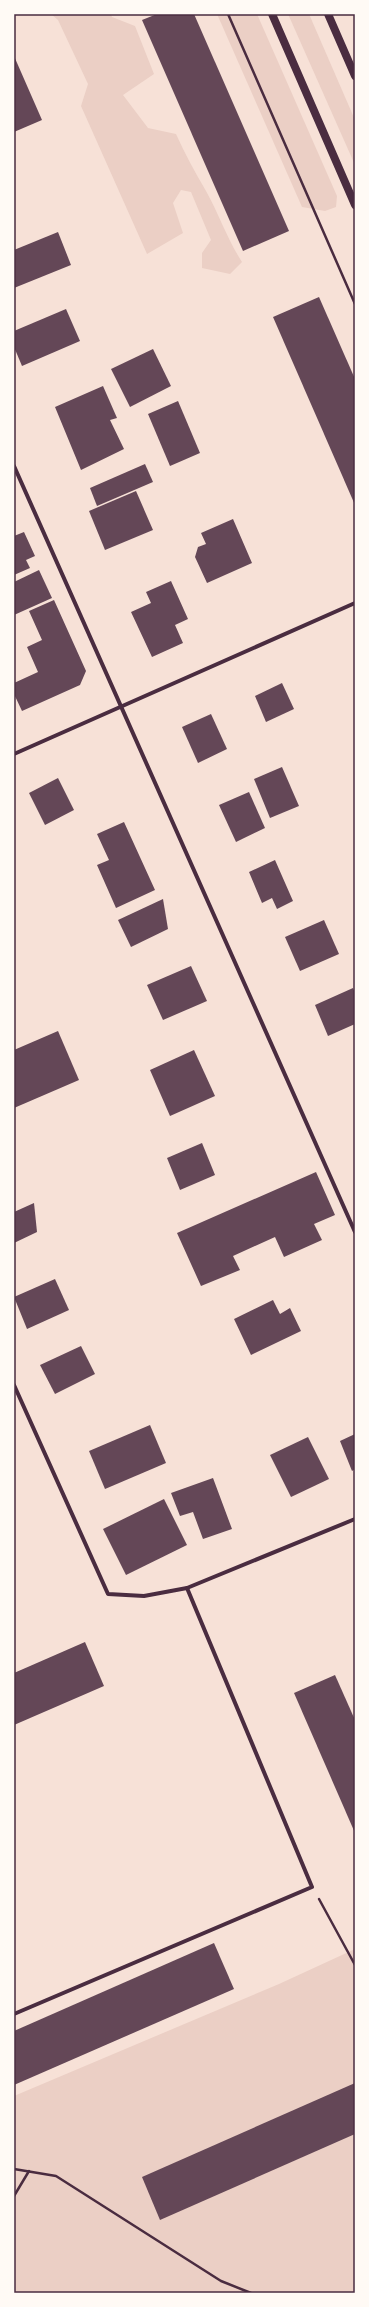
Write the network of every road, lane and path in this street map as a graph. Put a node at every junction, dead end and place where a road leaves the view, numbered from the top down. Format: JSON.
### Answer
{"nodes":[{"id":1,"x":228,"y":14,"type":"edge"},
{"id":2,"x":272,"y":14,"type":"edge"},
{"id":3,"x":328,"y":14,"type":"edge"},
{"id":4,"x":355,"y":76,"type":"edge"},
{"id":5,"x":355,"y":205,"type":"edge"},
{"id":6,"x":355,"y":304,"type":"edge"},
{"id":7,"x":14,"y":466,"type":"edge"},
{"id":8,"x":355,"y":603,"type":"edge"},
{"id":9,"x":121,"y":706,"type":"junction"},
{"id":10,"x":14,"y":754,"type":"edge"},
{"id":11,"x":355,"y":1232,"type":"edge"},
{"id":12,"x":14,"y":1386,"type":"edge"},
{"id":13,"x":355,"y":1519,"type":"edge"},
{"id":14,"x":187,"y":1588,"type":"junction"},
{"id":15,"x":312,"y":1887,"type":"junction"},
{"id":16,"x":355,"y":1965,"type":"edge"},
{"id":17,"x":14,"y":2014,"type":"edge"},
{"id":18,"x":14,"y":2168,"type":"edge"},
{"id":19,"x":29,"y":2171,"type":"junction"},
{"id":20,"x":14,"y":2196,"type":"edge"},
{"id":21,"x":250,"y":2293,"type":"edge"}],
"edges":[{"from":1,"to":6,"type":"path"},
{"from":2,"to":5,"type":"main road"},
{"from":3,"to":4,"type":"main road"},
{"from":7,"to":9,"type":"street"},
{"from":8,"to":9,"type":"street"},
{"from":9,"to":10,"type":"street"},
{"from":9,"to":11,"type":"street"},
{"from":12,"to":14,"type":"street"},
{"from":13,"to":14,"type":"street"},
{"from":14,"to":15,"type":"street"},
{"from":15,"to":16,"type":"path"},
{"from":15,"to":17,"type":"street"},
{"from":18,"to":19,"type":"path"},
{"from":19,"to":20,"type":"path"},
{"from":19,"to":21,"type":"path"}]}
